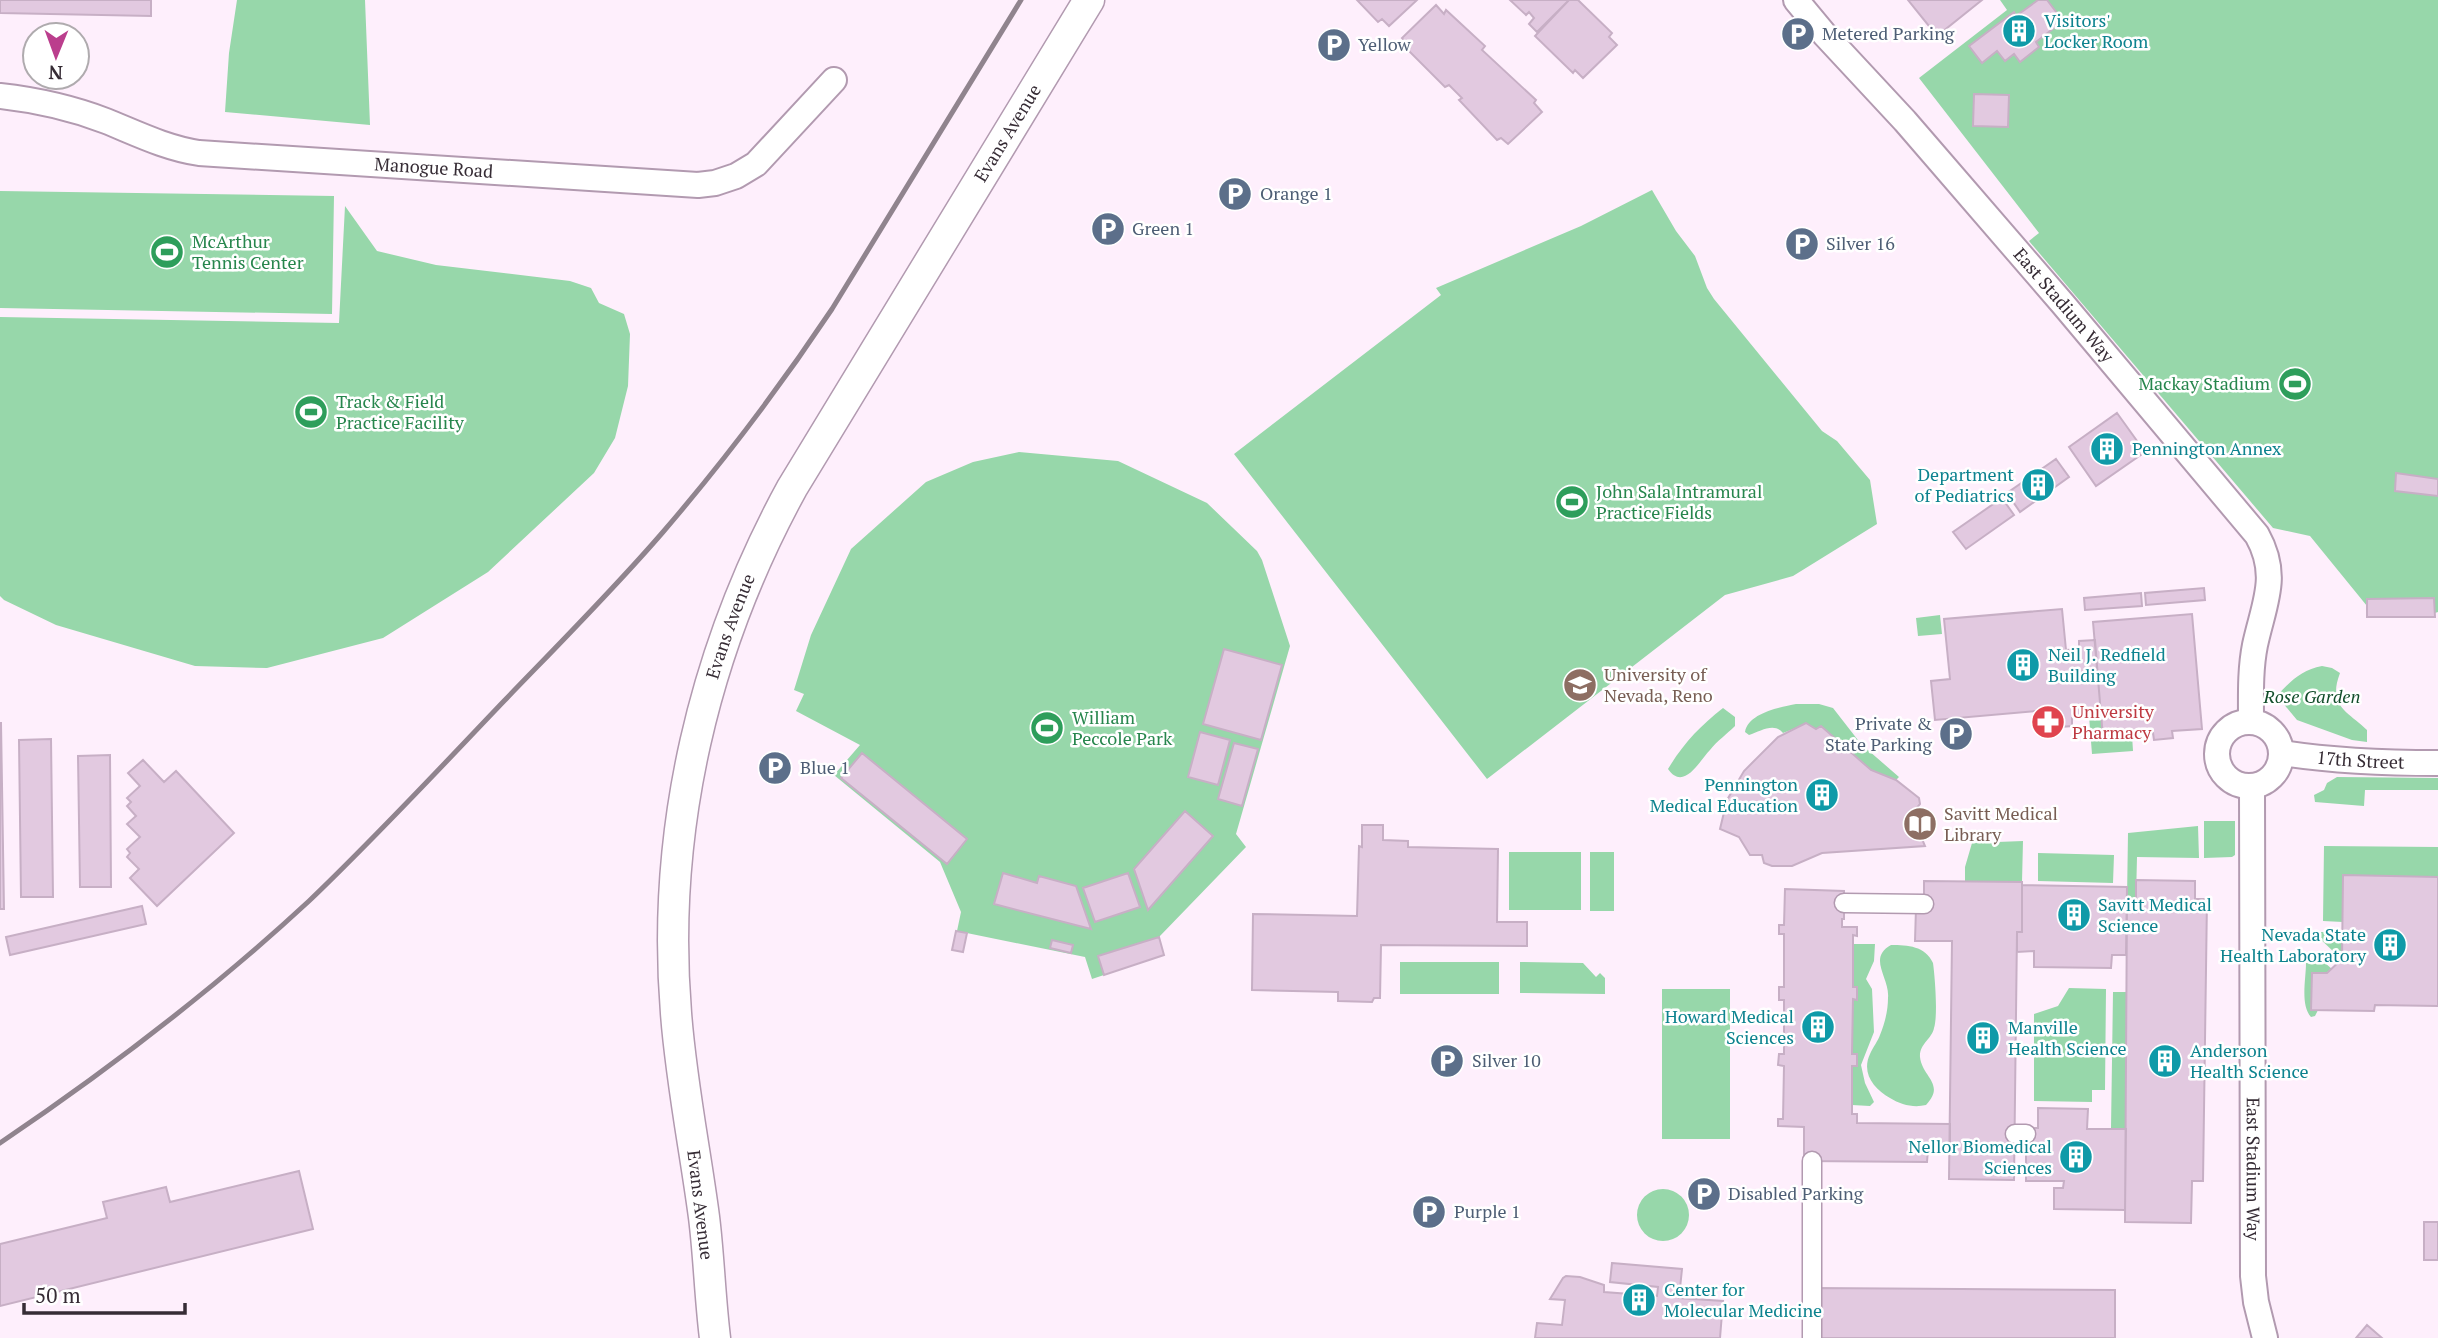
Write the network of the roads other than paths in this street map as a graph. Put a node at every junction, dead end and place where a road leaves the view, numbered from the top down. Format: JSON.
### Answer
{"nodes":[{"id":1,"x":1088,"y":0,"type":"edge"},
{"id":2,"x":1796,"y":0,"type":"edge"},
{"id":3,"x":834,"y":80,"type":"dead end"},
{"id":4,"x":0,"y":96,"type":"edge"},
{"id":5,"x":2251,"y":722,"type":"junction"},
{"id":6,"x":2282,"y":753,"type":"junction"},
{"id":7,"x":2438,"y":763,"type":"edge"},
{"id":8,"x":2252,"y":787,"type":"junction"},
{"id":9,"x":1844,"y":903,"type":"dead end"},
{"id":10,"x":1924,"y":904,"type":"dead end"},
{"id":11,"x":1812,"y":1161,"type":"dead end"},
{"id":12,"x":715,"y":1338,"type":"edge"},
{"id":13,"x":1812,"y":1338,"type":"edge"},
{"id":14,"x":2265,"y":1338,"type":"edge"}],
"edges":[{"from":1,"to":12,"type":"street","name":"Evans Avenue"},
{"from":2,"to":5,"type":"street","name":"East Stadium Way"},
{"from":3,"to":4,"type":"street","name":"Manogue Road"},
{"from":5,"to":6,"type":"street"},
{"from":5,"to":8,"type":"street"},
{"from":6,"to":7,"type":"street","name":"17th Street"},
{"from":6,"to":8,"type":"street"},
{"from":8,"to":14,"type":"street","name":"East Stadium Way"},
{"from":9,"to":10,"type":"street"},
{"from":11,"to":13,"type":"street"}]}
